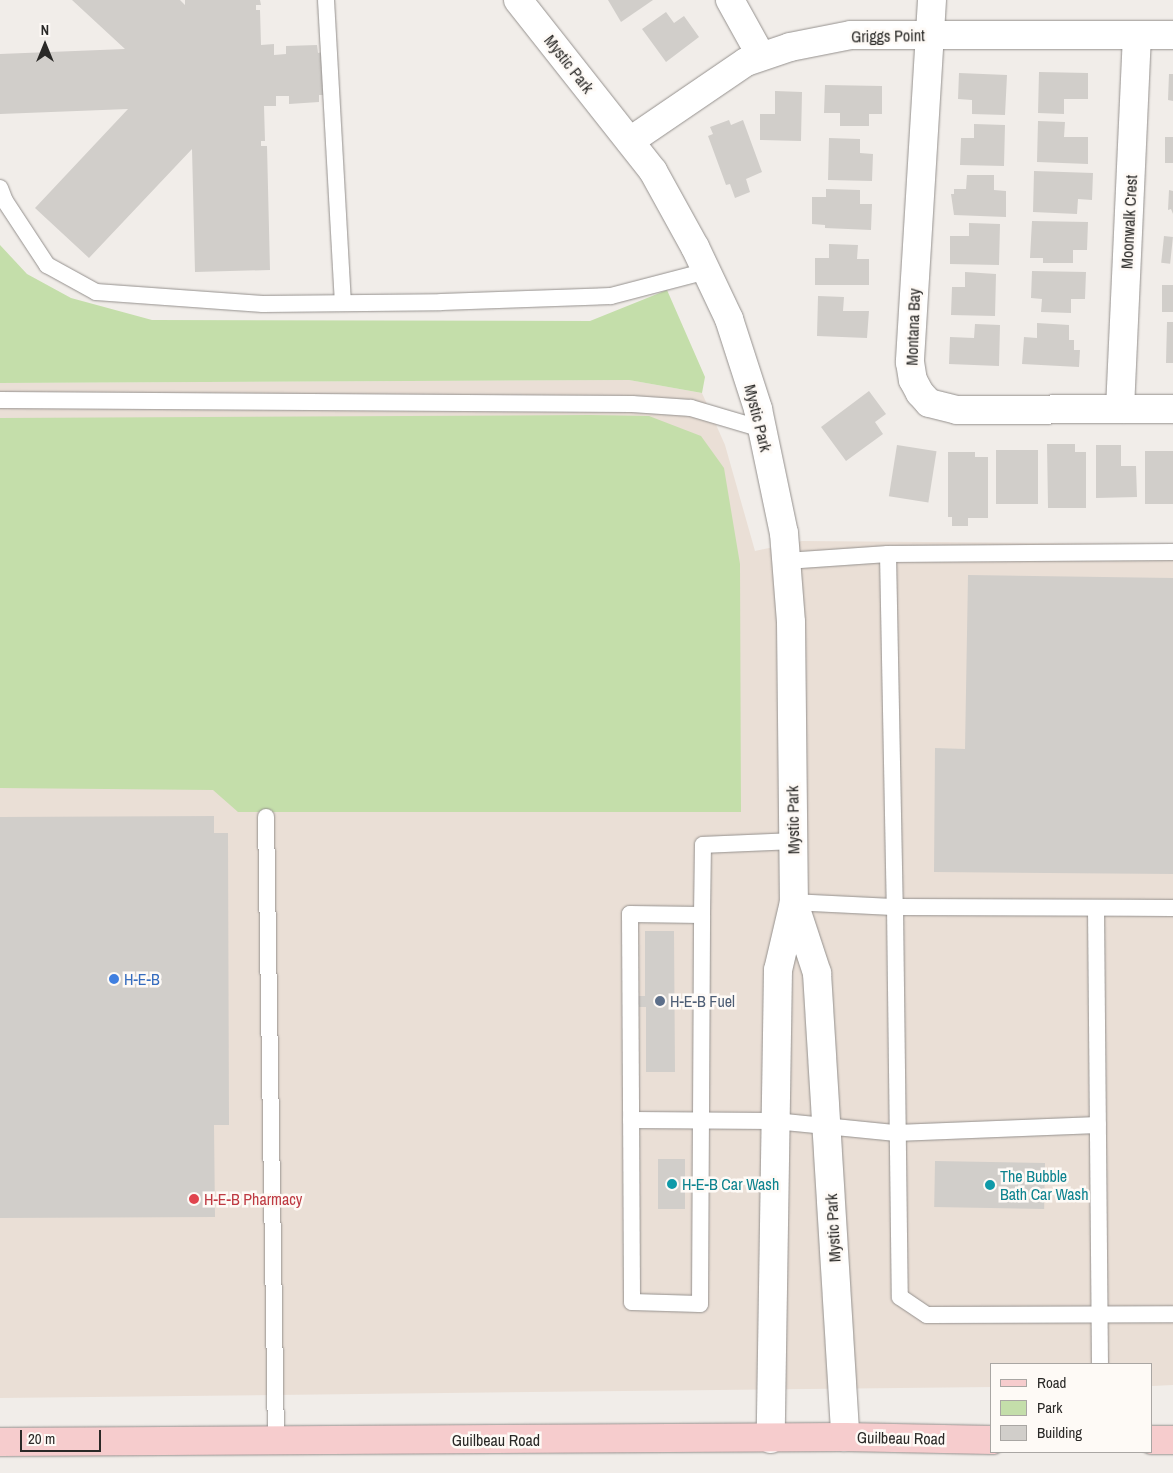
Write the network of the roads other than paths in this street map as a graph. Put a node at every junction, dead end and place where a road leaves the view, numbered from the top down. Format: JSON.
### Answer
{"nodes":[{"id":1,"x":326,"y":0,"type":"edge"},
{"id":2,"x":518,"y":0,"type":"edge"},
{"id":3,"x":730,"y":0,"type":"edge"},
{"id":4,"x":932,"y":0,"type":"edge"},
{"id":5,"x":930,"y":35,"type":"junction"},
{"id":6,"x":1137,"y":35,"type":"junction"},
{"id":7,"x":1173,"y":35,"type":"edge"},
{"id":8,"x":762,"y":56,"type":"junction"},
{"id":9,"x":630,"y":141,"type":"junction"},
{"id":10,"x":0,"y":188,"type":"edge"},
{"id":11,"x":706,"y":271,"type":"junction"},
{"id":12,"x":343,"y":302,"type":"junction"},
{"id":13,"x":0,"y":400,"type":"edge"},
{"id":14,"x":1120,"y":409,"type":"junction"},
{"id":15,"x":1173,"y":409,"type":"edge"},
{"id":16,"x":762,"y":429,"type":"junction"},
{"id":17,"x":1173,"y":552,"type":"edge"},
{"id":18,"x":888,"y":554,"type":"junction"},
{"id":19,"x":786,"y":560,"type":"junction"},
{"id":20,"x":266,"y":817,"type":"dead end"},
{"id":21,"x":793,"y":841,"type":"junction"},
{"id":22,"x":794,"y":902,"type":"junction"},
{"id":23,"x":895,"y":907,"type":"junction"},
{"id":24,"x":1096,"y":908,"type":"junction"},
{"id":25,"x":1173,"y":908,"type":"edge"},
{"id":26,"x":702,"y":915,"type":"junction"},
{"id":27,"x":701,"y":1119,"type":"junction"},
{"id":28,"x":631,"y":1120,"type":"junction"},
{"id":29,"x":774,"y":1121,"type":"junction"},
{"id":30,"x":1098,"y":1125,"type":"junction"},
{"id":31,"x":828,"y":1127,"type":"junction"},
{"id":32,"x":896,"y":1133,"type":"junction"},
{"id":33,"x":1100,"y":1313,"type":"junction"},
{"id":34,"x":1173,"y":1314,"type":"edge"},
{"id":35,"x":1100,"y":1363,"type":"edge"},
{"id":36,"x":845,"y":1438,"type":"junction"},
{"id":37,"x":771,"y":1439,"type":"junction"},
{"id":38,"x":990,"y":1440,"type":"edge"},
{"id":39,"x":1153,"y":1440,"type":"edge"},
{"id":40,"x":1173,"y":1440,"type":"edge"},
{"id":41,"x":276,"y":1441,"type":"junction"},
{"id":42,"x":0,"y":1442,"type":"edge"}],
"edges":[{"from":1,"to":12,"type":"lane"},
{"from":2,"to":9,"type":"street","name":"Mystic Park"},
{"from":3,"to":8,"type":"street"},
{"from":4,"to":5,"type":"street","name":"Montana Bay"},
{"from":5,"to":6,"type":"street","name":"Griggs Point"},
{"from":5,"to":8,"type":"street","name":"Griggs Point"},
{"from":5,"to":14,"type":"street","name":"Montana Bay"},
{"from":6,"to":7,"type":"street","name":"Griggs Point"},
{"from":6,"to":14,"type":"street","name":"Moonwalk Crest"},
{"from":8,"to":9,"type":"street","name":"Griggs Point"},
{"from":9,"to":11,"type":"street","name":"Mystic Park"},
{"from":10,"to":12,"type":"lane"},
{"from":11,"to":12,"type":"lane"},
{"from":11,"to":16,"type":"street","name":"Mystic Park"},
{"from":13,"to":16,"type":"lane"},
{"from":14,"to":15,"type":"street","name":"Montana Bay"},
{"from":16,"to":19,"type":"street","name":"Mystic Park"},
{"from":17,"to":18,"type":"lane"},
{"from":18,"to":19,"type":"lane"},
{"from":18,"to":23,"type":"lane"},
{"from":19,"to":21,"type":"street","name":"Mystic Park"},
{"from":20,"to":41,"type":"lane"},
{"from":21,"to":22,"type":"street","name":"Mystic Park"},
{"from":21,"to":26,"type":"lane"},
{"from":22,"to":23,"type":"lane"},
{"from":22,"to":29,"type":"street","name":"Mystic Park"},
{"from":22,"to":31,"type":"street","name":"Mystic Park"},
{"from":23,"to":24,"type":"lane"},
{"from":23,"to":32,"type":"lane"},
{"from":24,"to":25,"type":"lane"},
{"from":24,"to":30,"type":"lane"},
{"from":26,"to":27,"type":"lane"},
{"from":26,"to":28,"type":"lane"},
{"from":27,"to":28,"type":"lane"},
{"from":27,"to":28,"type":"lane"},
{"from":27,"to":29,"type":"lane"},
{"from":29,"to":31,"type":"lane"},
{"from":29,"to":37,"type":"street","name":"Mystic Park"},
{"from":30,"to":32,"type":"lane"},
{"from":30,"to":33,"type":"lane"},
{"from":31,"to":32,"type":"lane"},
{"from":31,"to":36,"type":"street","name":"Mystic Park"},
{"from":32,"to":33,"type":"lane"},
{"from":33,"to":34,"type":"lane"},
{"from":33,"to":35,"type":"lane"},
{"from":36,"to":37,"type":"main road","name":"Guilbeau Road"},
{"from":36,"to":38,"type":"main road","name":"Guilbeau Road"},
{"from":37,"to":41,"type":"main road","name":"Guilbeau Road"},
{"from":39,"to":40,"type":"main road"},
{"from":41,"to":42,"type":"main road","name":"Guilbeau Road"}]}
